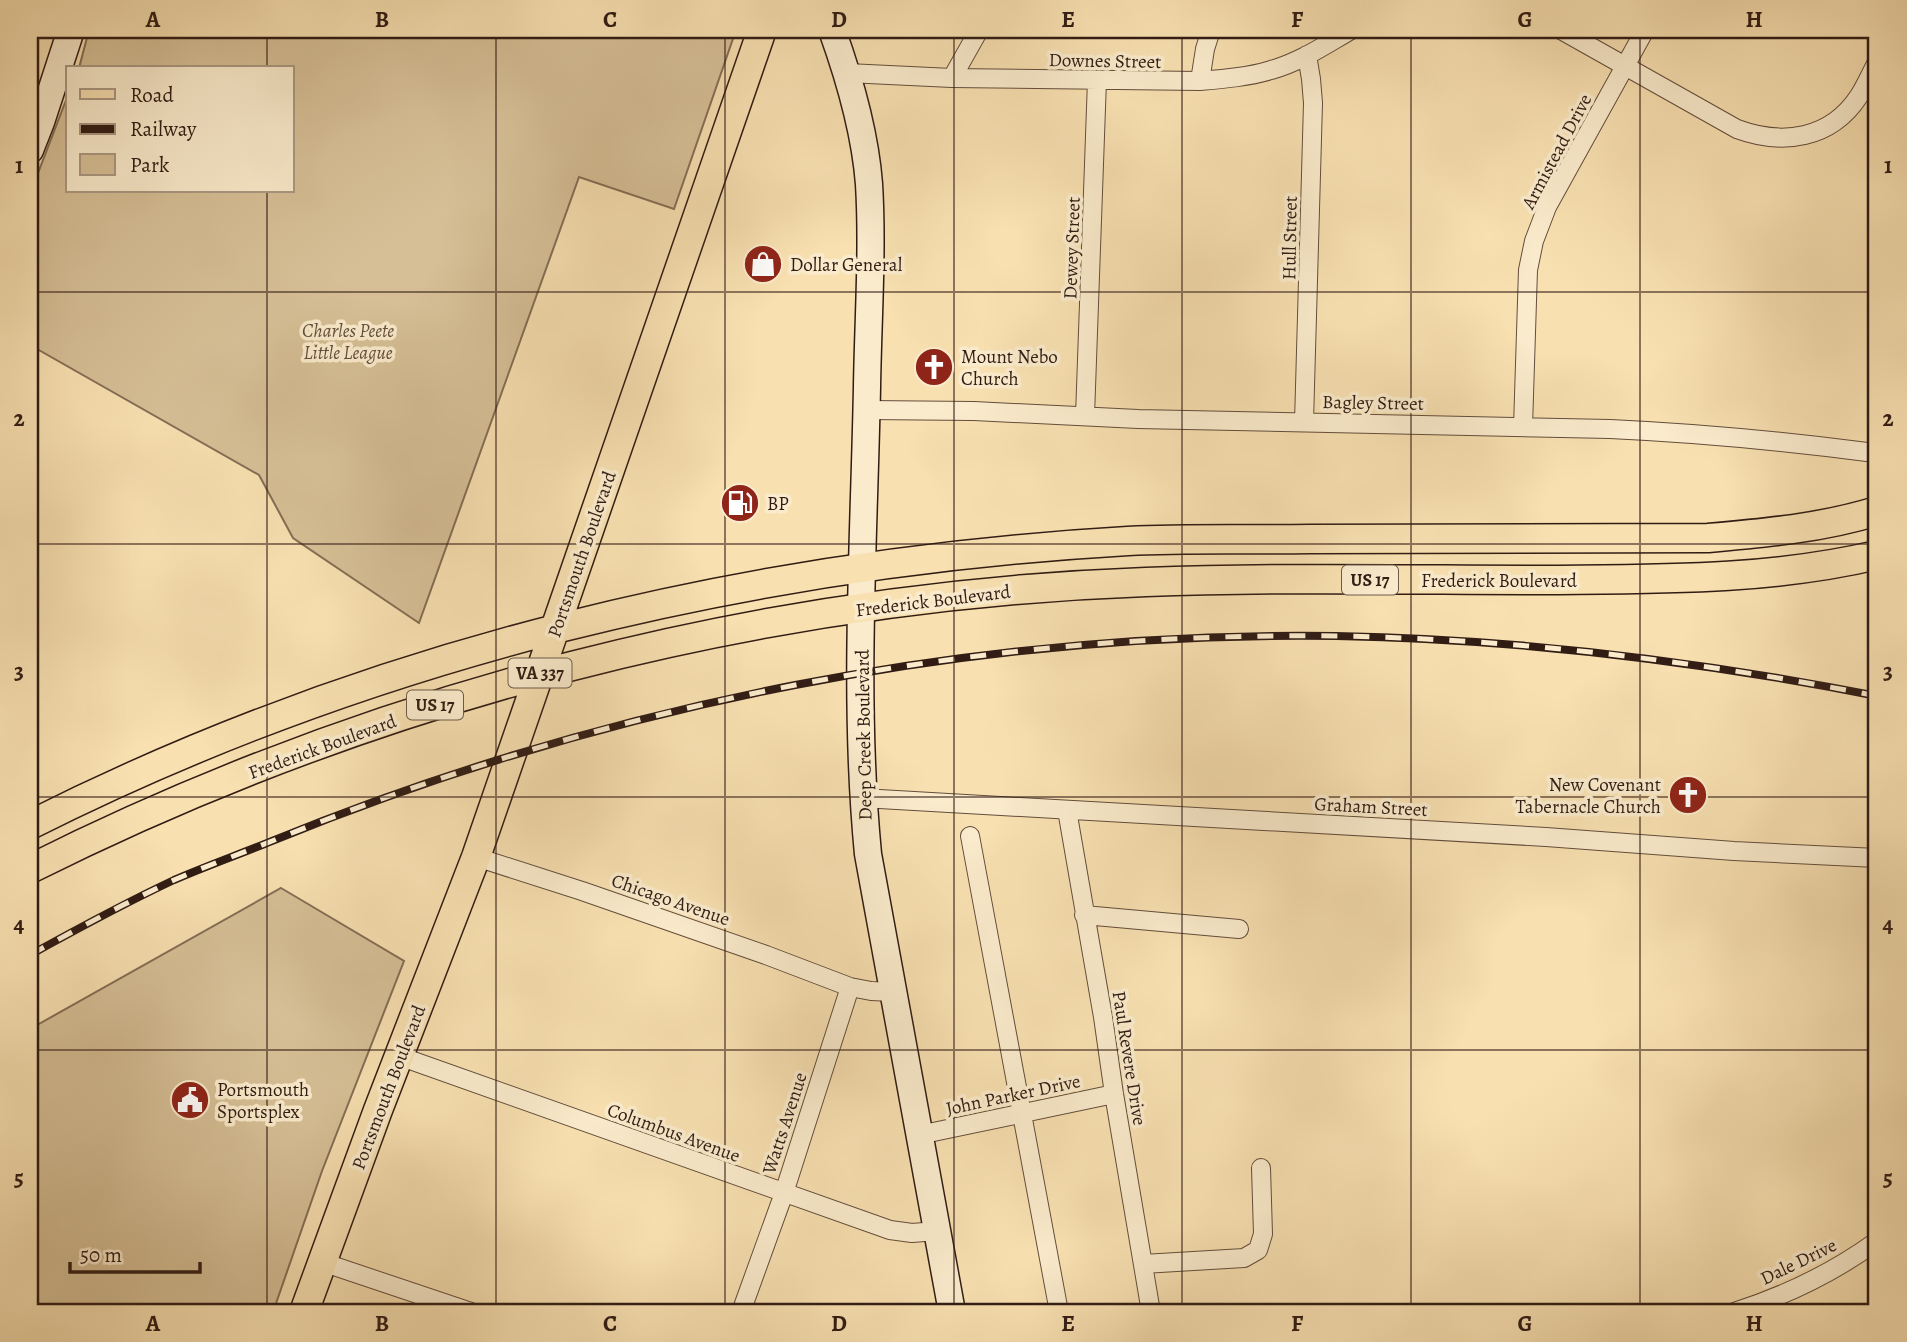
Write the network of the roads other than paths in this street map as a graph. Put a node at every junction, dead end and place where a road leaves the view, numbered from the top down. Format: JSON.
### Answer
{"nodes":[{"id":1,"x":71,"y":30,"type":"edge"},
{"id":2,"x":762,"y":30,"type":"edge"},
{"id":3,"x":832,"y":30,"type":"edge"},
{"id":4,"x":978,"y":30,"type":"edge"},
{"id":5,"x":1212,"y":30,"type":"edge"},
{"id":6,"x":1351,"y":30,"type":"edge"},
{"id":7,"x":1561,"y":30,"type":"edge"},
{"id":8,"x":1645,"y":30,"type":"edge"},
{"id":9,"x":1307,"y":55,"type":"junction"},
{"id":10,"x":1877,"y":62,"type":"edge"},
{"id":11,"x":1625,"y":66,"type":"junction"},
{"id":12,"x":847,"y":74,"type":"junction"},
{"id":13,"x":952,"y":78,"type":"junction"},
{"id":14,"x":1097,"y":80,"type":"junction"},
{"id":15,"x":1200,"y":81,"type":"junction"},
{"id":16,"x":30,"y":150,"type":"edge"},
{"id":17,"x":867,"y":410,"type":"junction"},
{"id":18,"x":1085,"y":416,"type":"junction"},
{"id":19,"x":1304,"y":422,"type":"junction"},
{"id":20,"x":1524,"y":427,"type":"junction"},
{"id":21,"x":1877,"y":452,"type":"edge"},
{"id":22,"x":1877,"y":511,"type":"edge"},
{"id":23,"x":1877,"y":555,"type":"edge"},
{"id":24,"x":863,"y":567,"type":"junction"},
{"id":25,"x":862,"y":608,"type":"junction"},
{"id":26,"x":556,"y":628,"type":"junction"},
{"id":27,"x":539,"y":675,"type":"junction"},
{"id":28,"x":862,"y":798,"type":"junction"},
{"id":29,"x":1067,"y":810,"type":"junction"},
{"id":30,"x":30,"y":825,"type":"edge"},
{"id":31,"x":970,"y":836,"type":"dead end"},
{"id":32,"x":476,"y":856,"type":"junction"},
{"id":33,"x":1877,"y":858,"type":"edge"},
{"id":34,"x":30,"y":869,"type":"edge"},
{"id":35,"x":1084,"y":915,"type":"junction"},
{"id":36,"x":1239,"y":929,"type":"dead end"},
{"id":37,"x":850,"y":987,"type":"junction"},
{"id":38,"x":893,"y":992,"type":"junction"},
{"id":39,"x":399,"y":1056,"type":"junction"},
{"id":40,"x":1114,"y":1094,"type":"junction"},
{"id":41,"x":1022,"y":1113,"type":"junction"},
{"id":42,"x":919,"y":1135,"type":"junction"},
{"id":43,"x":1261,"y":1168,"type":"dead end"},
{"id":44,"x":784,"y":1193,"type":"junction"},
{"id":45,"x":937,"y":1231,"type":"junction"},
{"id":46,"x":1877,"y":1241,"type":"edge"},
{"id":47,"x":322,"y":1262,"type":"junction"},
{"id":48,"x":1143,"y":1264,"type":"junction"},
{"id":49,"x":304,"y":1312,"type":"edge"},
{"id":50,"x":471,"y":1312,"type":"edge"},
{"id":51,"x":741,"y":1312,"type":"edge"},
{"id":52,"x":952,"y":1312,"type":"edge"},
{"id":53,"x":1059,"y":1312,"type":"edge"},
{"id":54,"x":1152,"y":1312,"type":"edge"},
{"id":55,"x":1734,"y":1312,"type":"edge"}],
"edges":[{"from":1,"to":16,"type":"street"},
{"from":2,"to":26,"type":"main road","name":"Portsmouth Boulevard","number":"VA 337"},
{"from":3,"to":12,"type":"street","name":"Deep Creek Boulevard"},
{"from":4,"to":13,"type":"street"},
{"from":5,"to":15,"type":"street"},
{"from":6,"to":9,"type":"street","name":"Downes Street"},
{"from":7,"to":11,"type":"street"},
{"from":8,"to":11,"type":"street","name":"Armistead Drive"},
{"from":9,"to":15,"type":"street","name":"Downes Street"},
{"from":9,"to":19,"type":"street","name":"Hull Street"},
{"from":10,"to":11,"type":"street"},
{"from":11,"to":20,"type":"street","name":"Armistead Drive"},
{"from":12,"to":13,"type":"street","name":"Downes Street"},
{"from":12,"to":17,"type":"street","name":"Deep Creek Boulevard"},
{"from":13,"to":14,"type":"street","name":"Downes Street"},
{"from":14,"to":15,"type":"street","name":"Downes Street"},
{"from":14,"to":18,"type":"street","name":"Dewey Street"},
{"from":17,"to":18,"type":"street","name":"Bagley Street"},
{"from":17,"to":24,"type":"street","name":"Deep Creek Boulevard"},
{"from":18,"to":19,"type":"street","name":"Bagley Street"},
{"from":19,"to":20,"type":"street","name":"Bagley Street"},
{"from":20,"to":21,"type":"street","name":"Bagley Street"},
{"from":22,"to":24,"type":"main road","number":"US 17"},
{"from":23,"to":25,"type":"main road","name":"Frederick Boulevard","number":"US 17"},
{"from":24,"to":25,"type":"street","name":"Deep Creek Boulevard"},
{"from":24,"to":26,"type":"main road","number":"US 17"},
{"from":25,"to":27,"type":"main road","name":"Frederick Boulevard","number":"US 17"},
{"from":25,"to":28,"type":"street","name":"Deep Creek Boulevard"},
{"from":26,"to":27,"type":"main road","name":"Portsmouth Boulevard","number":"VA 337"},
{"from":26,"to":30,"type":"main road","number":"US 17"},
{"from":27,"to":32,"type":"main road","name":"Portsmouth Boulevard","number":"VA 337"},
{"from":27,"to":34,"type":"main road","name":"Frederick Boulevard","number":"US 17"},
{"from":28,"to":29,"type":"street","name":"Graham Street"},
{"from":28,"to":38,"type":"street","name":"Deep Creek Boulevard"},
{"from":29,"to":33,"type":"street","name":"Graham Street"},
{"from":29,"to":35,"type":"street","name":"Paul Revere Drive"},
{"from":31,"to":41,"type":"street"},
{"from":32,"to":37,"type":"street","name":"Chicago Avenue"},
{"from":32,"to":39,"type":"main road","name":"Portsmouth Boulevard","number":"VA 337"},
{"from":35,"to":36,"type":"street"},
{"from":35,"to":40,"type":"street","name":"Paul Revere Drive"},
{"from":37,"to":38,"type":"street"},
{"from":37,"to":44,"type":"street","name":"Watts Avenue"},
{"from":38,"to":42,"type":"street","name":"Deep Creek Boulevard"},
{"from":39,"to":44,"type":"street","name":"Columbus Avenue"},
{"from":39,"to":47,"type":"main road","name":"Portsmouth Boulevard","number":"VA 337"},
{"from":40,"to":41,"type":"street","name":"John Parker Drive"},
{"from":40,"to":48,"type":"street","name":"Paul Revere Drive"},
{"from":41,"to":42,"type":"street","name":"John Parker Drive"},
{"from":41,"to":53,"type":"street"},
{"from":42,"to":45,"type":"street","name":"Deep Creek Boulevard"},
{"from":43,"to":48,"type":"street"},
{"from":44,"to":45,"type":"street","name":"Columbus Avenue"},
{"from":44,"to":51,"type":"street","name":"Watts Avenue"},
{"from":45,"to":52,"type":"street","name":"Deep Creek Boulevard"},
{"from":46,"to":55,"type":"street","name":"Dale Drive"},
{"from":47,"to":49,"type":"main road","name":"Portsmouth Boulevard","number":"VA 337"},
{"from":47,"to":50,"type":"street"},
{"from":48,"to":54,"type":"street","name":"Paul Revere Drive"}]}
